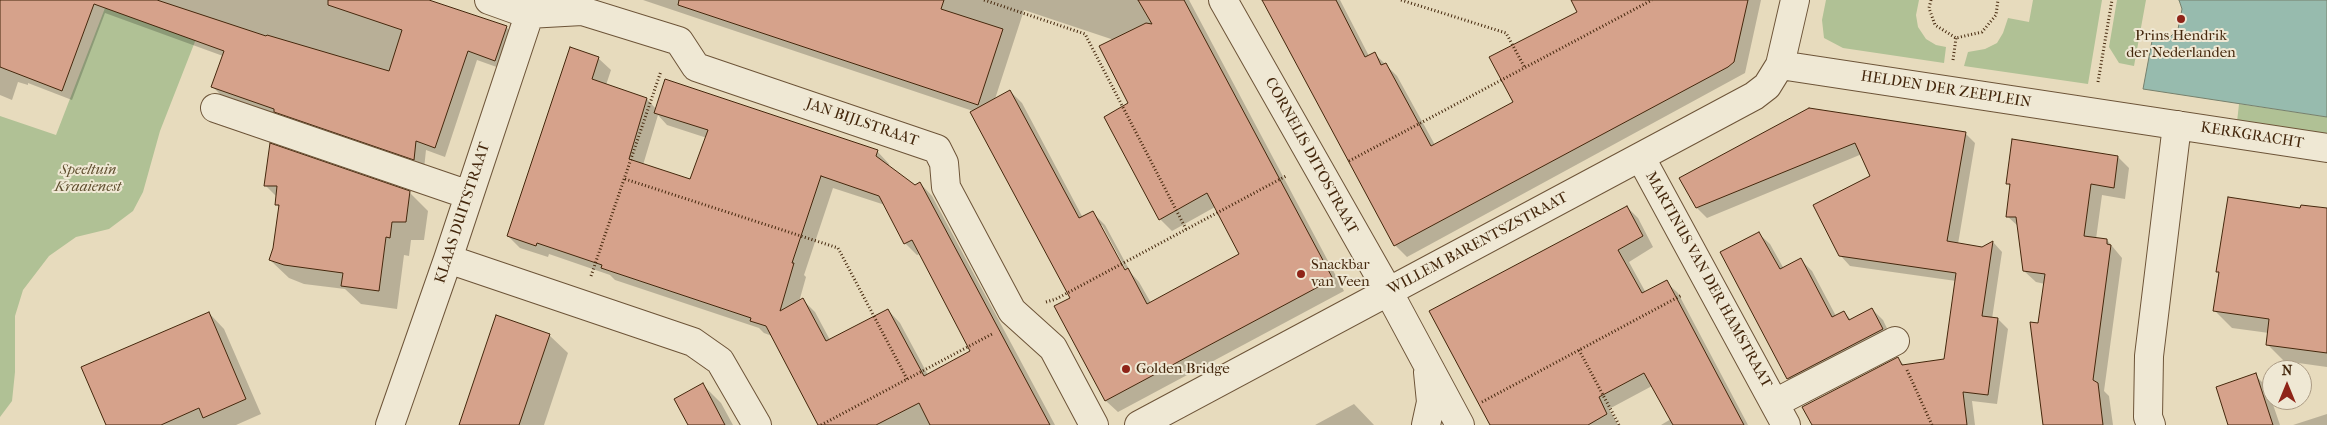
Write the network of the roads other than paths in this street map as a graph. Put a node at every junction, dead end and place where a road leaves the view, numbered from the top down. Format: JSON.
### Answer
{"nodes":[{"id":1,"x":489,"y":0,"type":"edge"},
{"id":2,"x":1223,"y":0,"type":"edge"},
{"id":3,"x":1795,"y":0,"type":"edge"},
{"id":4,"x":531,"y":7,"type":"edge"},
{"id":5,"x":1780,"y":65,"type":"junction"},
{"id":6,"x":215,"y":108,"type":"dead end"},
{"id":7,"x":2177,"y":125,"type":"junction"},
{"id":8,"x":2327,"y":148,"type":"edge"},
{"id":9,"x":1641,"y":158,"type":"junction"},
{"id":10,"x":469,"y":195,"type":"junction"},
{"id":11,"x":448,"y":259,"type":"junction"},
{"id":12,"x":1388,"y":291,"type":"junction"},
{"id":13,"x":1895,"y":341,"type":"road end"},
{"id":14,"x":1427,"y":365,"type":"junction"},
{"id":15,"x":1781,"y":414,"type":"edge"},
{"id":16,"x":1457,"y":421,"type":"edge"},
{"id":17,"x":390,"y":425,"type":"edge"},
{"id":18,"x":757,"y":425,"type":"edge"},
{"id":19,"x":1094,"y":425,"type":"edge"},
{"id":20,"x":1139,"y":425,"type":"edge"},
{"id":21,"x":1426,"y":425,"type":"edge"},
{"id":22,"x":2151,"y":425,"type":"edge"}],
"edges":[{"from":1,"to":4,"type":"street"},
{"from":2,"to":12,"type":"street","name":"CORNELIS DITOSTRAAT"},
{"from":3,"to":5,"type":"street"},
{"from":4,"to":10,"type":"street","name":"KLAAS DUITSTRAAT"},
{"from":4,"to":19,"type":"street","name":"JAN BIJLSTRAAT"},
{"from":5,"to":7,"type":"street","name":"HELDEN DER ZEEPLEIN"},
{"from":5,"to":9,"type":"street","name":"WILLEM BARENTSZSTRAAT"},
{"from":6,"to":10,"type":"street"},
{"from":7,"to":8,"type":"street","name":"KERKGRACHT"},
{"from":7,"to":22,"type":"street"},
{"from":9,"to":12,"type":"street","name":"WILLEM BARENTSZSTRAAT"},
{"from":9,"to":15,"type":"street","name":"MARTINUS VAN DER HAMSTRAAT"},
{"from":10,"to":11,"type":"street","name":"KLAAS DUITSTRAAT"},
{"from":11,"to":17,"type":"street","name":"KLAAS DUITSTRAAT"},
{"from":11,"to":18,"type":"street"},
{"from":12,"to":14,"type":"street","name":"CORNELIS DITOSTRAAT"},
{"from":12,"to":20,"type":"street","name":"WILLEM BARENTSZSTRAAT"},
{"from":13,"to":15,"type":"street","name":"MARTINUS VAN DER HAMSTRAAT"},
{"from":14,"to":16,"type":"street","name":"CORNELIS DITOSTRAAT"},
{"from":14,"to":21,"type":"street","name":"CORNELIS DITOSTRAAT"}]}
